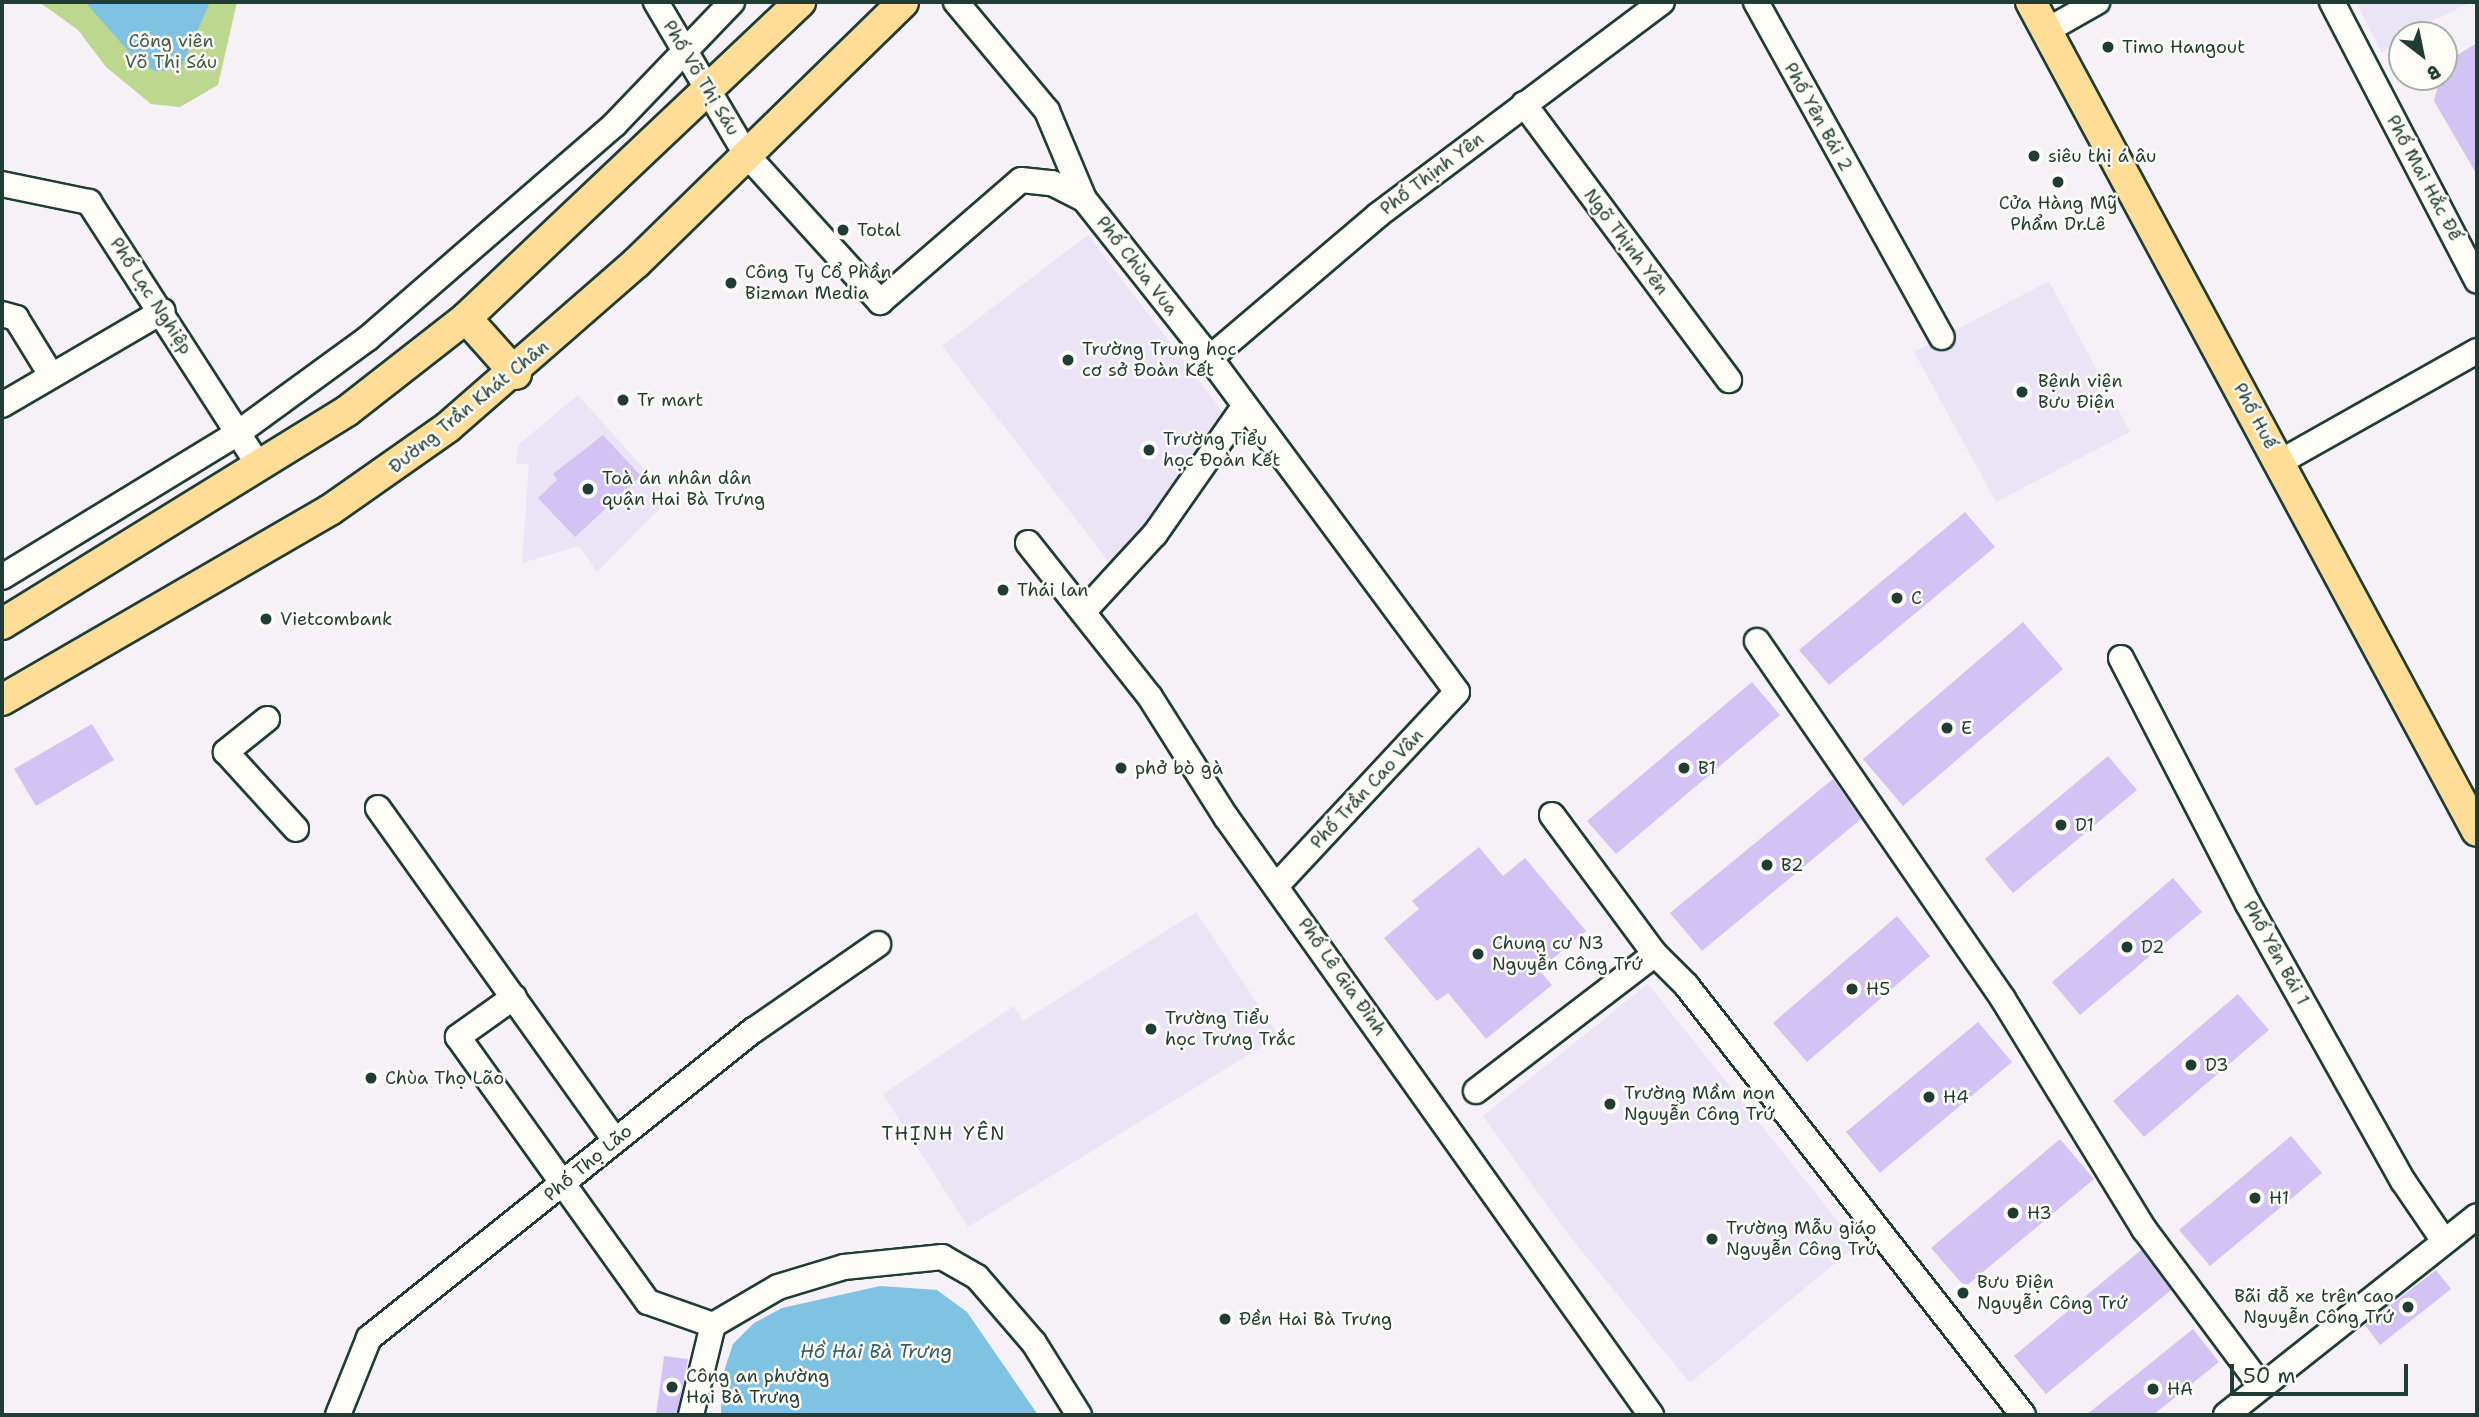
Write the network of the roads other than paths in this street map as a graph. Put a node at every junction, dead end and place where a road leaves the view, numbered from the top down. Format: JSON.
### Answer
{"nodes":[{"id":1,"x":656,"y":2,"type":"edge"},
{"id":2,"x":733,"y":2,"type":"edge"},
{"id":3,"x":800,"y":2,"type":"edge"},
{"id":4,"x":904,"y":2,"type":"edge"},
{"id":5,"x":956,"y":2,"type":"edge"},
{"id":6,"x":1662,"y":2,"type":"edge"},
{"id":7,"x":1756,"y":2,"type":"edge"},
{"id":8,"x":2031,"y":2,"type":"edge"},
{"id":9,"x":2097,"y":2,"type":"edge"},
{"id":10,"x":2332,"y":2,"type":"edge"},
{"id":11,"x":2046,"y":30,"type":"junction"},
{"id":12,"x":684,"y":47,"type":"junction"},
{"id":13,"x":708,"y":87,"type":"junction"},
{"id":14,"x":1524,"y":104,"type":"junction"},
{"id":15,"x":747,"y":154,"type":"junction"},
{"id":16,"x":2,"y":184,"type":"edge"},
{"id":17,"x":1084,"y":199,"type":"junction"},
{"id":18,"x":2477,"y":281,"type":"edge"},
{"id":19,"x":163,"y":311,"type":"junction"},
{"id":20,"x":2,"y":314,"type":"edge"},
{"id":21,"x":466,"y":318,"type":"junction"},
{"id":22,"x":1942,"y":337,"type":"dead end"},
{"id":23,"x":2477,"y":351,"type":"edge"},
{"id":24,"x":1210,"y":358,"type":"junction"},
{"id":25,"x":516,"y":374,"type":"junction"},
{"id":26,"x":51,"y":375,"type":"junction"},
{"id":27,"x":1729,"y":380,"type":"dead end"},
{"id":28,"x":2,"y":405,"type":"edge"},
{"id":29,"x":1244,"y":407,"type":"junction"},
{"id":30,"x":238,"y":433,"type":"junction"},
{"id":31,"x":2280,"y":462,"type":"junction"},
{"id":32,"x":259,"y":466,"type":"junction"},
{"id":33,"x":1028,"y":543,"type":"dead end"},
{"id":34,"x":2,"y":577,"type":"edge"},
{"id":35,"x":1086,"y":609,"type":"junction"},
{"id":36,"x":2,"y":624,"type":"edge"},
{"id":37,"x":1756,"y":642,"type":"dead end"},
{"id":38,"x":2120,"y":658,"type":"dead end"},
{"id":39,"x":1457,"y":692,"type":"joint"},
{"id":40,"x":2,"y":700,"type":"edge"},
{"id":41,"x":267,"y":719,"type":"dead end"},
{"id":42,"x":378,"y":808,"type":"dead end"},
{"id":43,"x":1552,"y":815,"type":"dead end"},
{"id":44,"x":296,"y":829,"type":"dead end"},
{"id":45,"x":2477,"y":831,"type":"edge"},
{"id":46,"x":1277,"y":886,"type":"junction"},
{"id":47,"x":877,"y":944,"type":"dead end"},
{"id":48,"x":1655,"y":954,"type":"junction"},
{"id":49,"x":514,"y":997,"type":"junction"},
{"id":50,"x":1476,"y":1091,"type":"dead end"},
{"id":51,"x":614,"y":1139,"type":"junction"},
{"id":52,"x":566,"y":1183,"type":"junction"},
{"id":53,"x":2477,"y":1216,"type":"edge"},
{"id":54,"x":2444,"y":1241,"type":"junction"},
{"id":55,"x":713,"y":1325,"type":"junction"},
{"id":56,"x":2261,"y":1386,"type":"junction"},
{"id":57,"x":338,"y":1415,"type":"edge"},
{"id":58,"x":691,"y":1415,"type":"edge"},
{"id":59,"x":1079,"y":1415,"type":"edge"},
{"id":60,"x":1651,"y":1415,"type":"edge"},
{"id":61,"x":2024,"y":1415,"type":"edge"},
{"id":62,"x":2226,"y":1415,"type":"edge"}],
"edges":[{"from":1,"to":12,"type":"street","name":"Phố Võ Thị Sáu"},
{"from":2,"to":12,"type":"street"},
{"from":3,"to":13,"type":"main road"},
{"from":4,"to":15,"type":"main road","name":"Đường Trần Khát Chân"},
{"from":5,"to":17,"type":"street","name":"Phố Chùa Vua"},
{"from":6,"to":14,"type":"street","name":"Phố Thịnh Yên"},
{"from":7,"to":22,"type":"street","name":"Phố Yên Bái 2"},
{"from":8,"to":11,"type":"main road","name":"Phố Huế"},
{"from":9,"to":11,"type":"street"},
{"from":10,"to":18,"type":"street","name":"Phố Mai Hắc Đế"},
{"from":11,"to":31,"type":"main road","name":"Phố Huế"},
{"from":12,"to":13,"type":"street","name":"Phố Võ Thị Sáu"},
{"from":12,"to":30,"type":"street"},
{"from":13,"to":15,"type":"street","name":"Phố Võ Thị Sáu"},
{"from":13,"to":21,"type":"main road"},
{"from":14,"to":24,"type":"street","name":"Phố Thịnh Yên"},
{"from":14,"to":27,"type":"street","name":"Ngõ Thịnh Yên"},
{"from":15,"to":17,"type":"street","name":"Phố Võ Thị Sáu"},
{"from":15,"to":25,"type":"main road","name":"Đường Trần Khát Chân"},
{"from":16,"to":19,"type":"street","name":"Phố Lạc Nghiệp"},
{"from":17,"to":24,"type":"street","name":"Phố Chùa Vua"},
{"from":19,"to":26,"type":"street"},
{"from":19,"to":30,"type":"street","name":"Phố Lạc Nghiệp"},
{"from":20,"to":26,"type":"street"},
{"from":21,"to":25,"type":"main road"},
{"from":21,"to":32,"type":"main road"},
{"from":23,"to":31,"type":"street"},
{"from":24,"to":29,"type":"street","name":"Phố Chùa Vua"},
{"from":25,"to":40,"type":"main road","name":"Đường Trần Khát Chân"},
{"from":26,"to":28,"type":"street"},
{"from":29,"to":35,"type":"street"},
{"from":29,"to":39,"type":"street","name":"Phố Chùa Vua"},
{"from":30,"to":32,"type":"street","name":"Phố Lạc Nghiệp"},
{"from":30,"to":34,"type":"street"},
{"from":31,"to":45,"type":"main road","name":"Phố Huế"},
{"from":32,"to":36,"type":"main road"},
{"from":33,"to":35,"type":"street","name":"Phố Lê Gia Đỉnh"},
{"from":35,"to":46,"type":"street","name":"Phố Lê Gia Đỉnh"},
{"from":37,"to":56,"type":"street"},
{"from":38,"to":54,"type":"street","name":"Phố Yên Bái 1"},
{"from":39,"to":46,"type":"street","name":"Phố Trần Cao Vân"},
{"from":41,"to":44,"type":"street"},
{"from":42,"to":49,"type":"street"},
{"from":43,"to":48,"type":"street"},
{"from":46,"to":60,"type":"street","name":"Phố Lê Gia Đỉnh"},
{"from":47,"to":51,"type":"street","name":"Phố Thọ Lão"},
{"from":48,"to":50,"type":"street"},
{"from":48,"to":61,"type":"street"},
{"from":49,"to":51,"type":"street"},
{"from":49,"to":52,"type":"street"},
{"from":51,"to":52,"type":"street","name":"Phố Thọ Lão"},
{"from":52,"to":55,"type":"street"},
{"from":52,"to":57,"type":"street","name":"Phố Thọ Lão"},
{"from":53,"to":54,"type":"street"},
{"from":54,"to":56,"type":"street"},
{"from":55,"to":58,"type":"street"},
{"from":55,"to":59,"type":"street"},
{"from":56,"to":62,"type":"street"}]}
